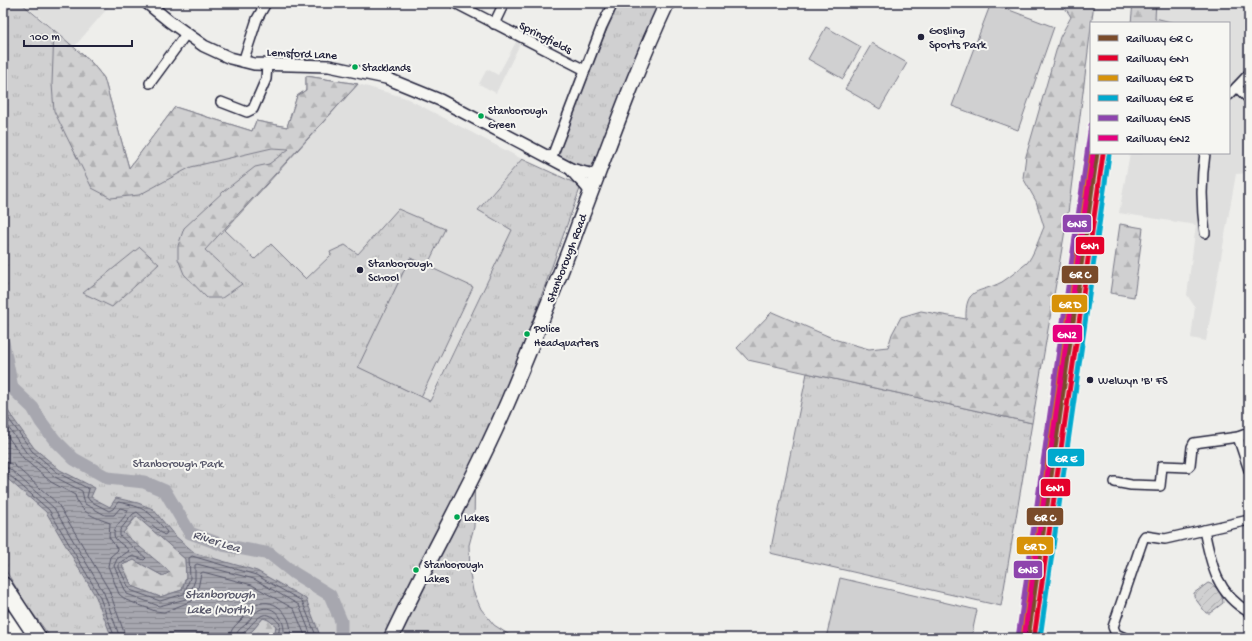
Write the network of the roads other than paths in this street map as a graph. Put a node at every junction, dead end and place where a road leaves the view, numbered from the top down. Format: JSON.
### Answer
{"nodes":[{"id":1,"x":147,"y":3,"type":"edge"},
{"id":2,"x":266,"y":3,"type":"edge"},
{"id":3,"x":455,"y":3,"type":"edge"},
{"id":4,"x":504,"y":3,"type":"edge"},
{"id":5,"x":613,"y":3,"type":"edge"},
{"id":6,"x":667,"y":3,"type":"edge"},
{"id":7,"x":494,"y":24,"type":"junction"},
{"id":8,"x":186,"y":34,"type":"junction"},
{"id":9,"x":243,"y":62,"type":"junction"},
{"id":10,"x":267,"y":65,"type":"junction"},
{"id":11,"x":585,"y":70,"type":"junction"},
{"id":12,"x":1249,"y":74,"type":"edge"},
{"id":13,"x":150,"y":83,"type":"dead end"},
{"id":14,"x":1237,"y":87,"type":"junction"},
{"id":15,"x":1230,"y":94,"type":"edge"},
{"id":16,"x":1249,"y":99,"type":"edge"},
{"id":17,"x":221,"y":102,"type":"dead end"},
{"id":18,"x":1205,"y":154,"type":"edge"},
{"id":19,"x":551,"y":159,"type":"junction"},
{"id":20,"x":571,"y":169,"type":"junction"},
{"id":21,"x":597,"y":176,"type":"junction"},
{"id":22,"x":591,"y":193,"type":"junction"},
{"id":23,"x":1205,"y":233,"type":"dead end"},
{"id":24,"x":1249,"y":434,"type":"edge"},
{"id":25,"x":1238,"y":437,"type":"junction"},
{"id":26,"x":1249,"y":470,"type":"edge"},
{"id":27,"x":1115,"y":482,"type":"dead end"},
{"id":28,"x":1249,"y":520,"type":"edge"},
{"id":29,"x":1204,"y":530,"type":"junction"},
{"id":30,"x":3,"y":585,"type":"edge"},
{"id":31,"x":1249,"y":612,"type":"edge"},
{"id":32,"x":3,"y":617,"type":"edge"},
{"id":33,"x":17,"y":638,"type":"edge"},
{"id":34,"x":38,"y":638,"type":"edge"},
{"id":35,"x":391,"y":638,"type":"edge"},
{"id":36,"x":1125,"y":638,"type":"edge"}],
"edges":[{"from":1,"to":8,"type":"street","name":"Lemsford Lane"},
{"from":2,"to":9,"type":"street"},
{"from":3,"to":7,"type":"street","name":"Springfields"},
{"from":4,"to":7,"type":"street"},
{"from":5,"to":11,"type":"street"},
{"from":6,"to":21,"type":"main road","name":"Stanborough Road"},
{"from":7,"to":11,"type":"street","name":"Springfields"},
{"from":8,"to":9,"type":"street","name":"Lemsford Lane"},
{"from":8,"to":13,"type":"street"},
{"from":9,"to":10,"type":"street","name":"Lemsford Lane"},
{"from":10,"to":17,"type":"street"},
{"from":10,"to":19,"type":"street","name":"Lemsford Lane"},
{"from":11,"to":19,"type":"street"},
{"from":12,"to":14,"type":"street"},
{"from":14,"to":15,"type":"street"},
{"from":14,"to":16,"type":"street"},
{"from":18,"to":23,"type":"street"},
{"from":19,"to":20,"type":"street","name":"Lemsford Lane"},
{"from":20,"to":21,"type":"street","name":"Lemsford Lane"},
{"from":20,"to":22,"type":"street","name":"Lemsford Lane"},
{"from":21,"to":22,"type":"main road","name":"Stanborough Road"},
{"from":22,"to":35,"type":"main road","name":"Stanborough Road"},
{"from":24,"to":25,"type":"street"},
{"from":25,"to":26,"type":"street"},
{"from":25,"to":27,"type":"street"},
{"from":28,"to":29,"type":"street"},
{"from":29,"to":31,"type":"street"},
{"from":29,"to":36,"type":"street"},
{"from":30,"to":34,"type":"highway"},
{"from":32,"to":33,"type":"highway"}]}
